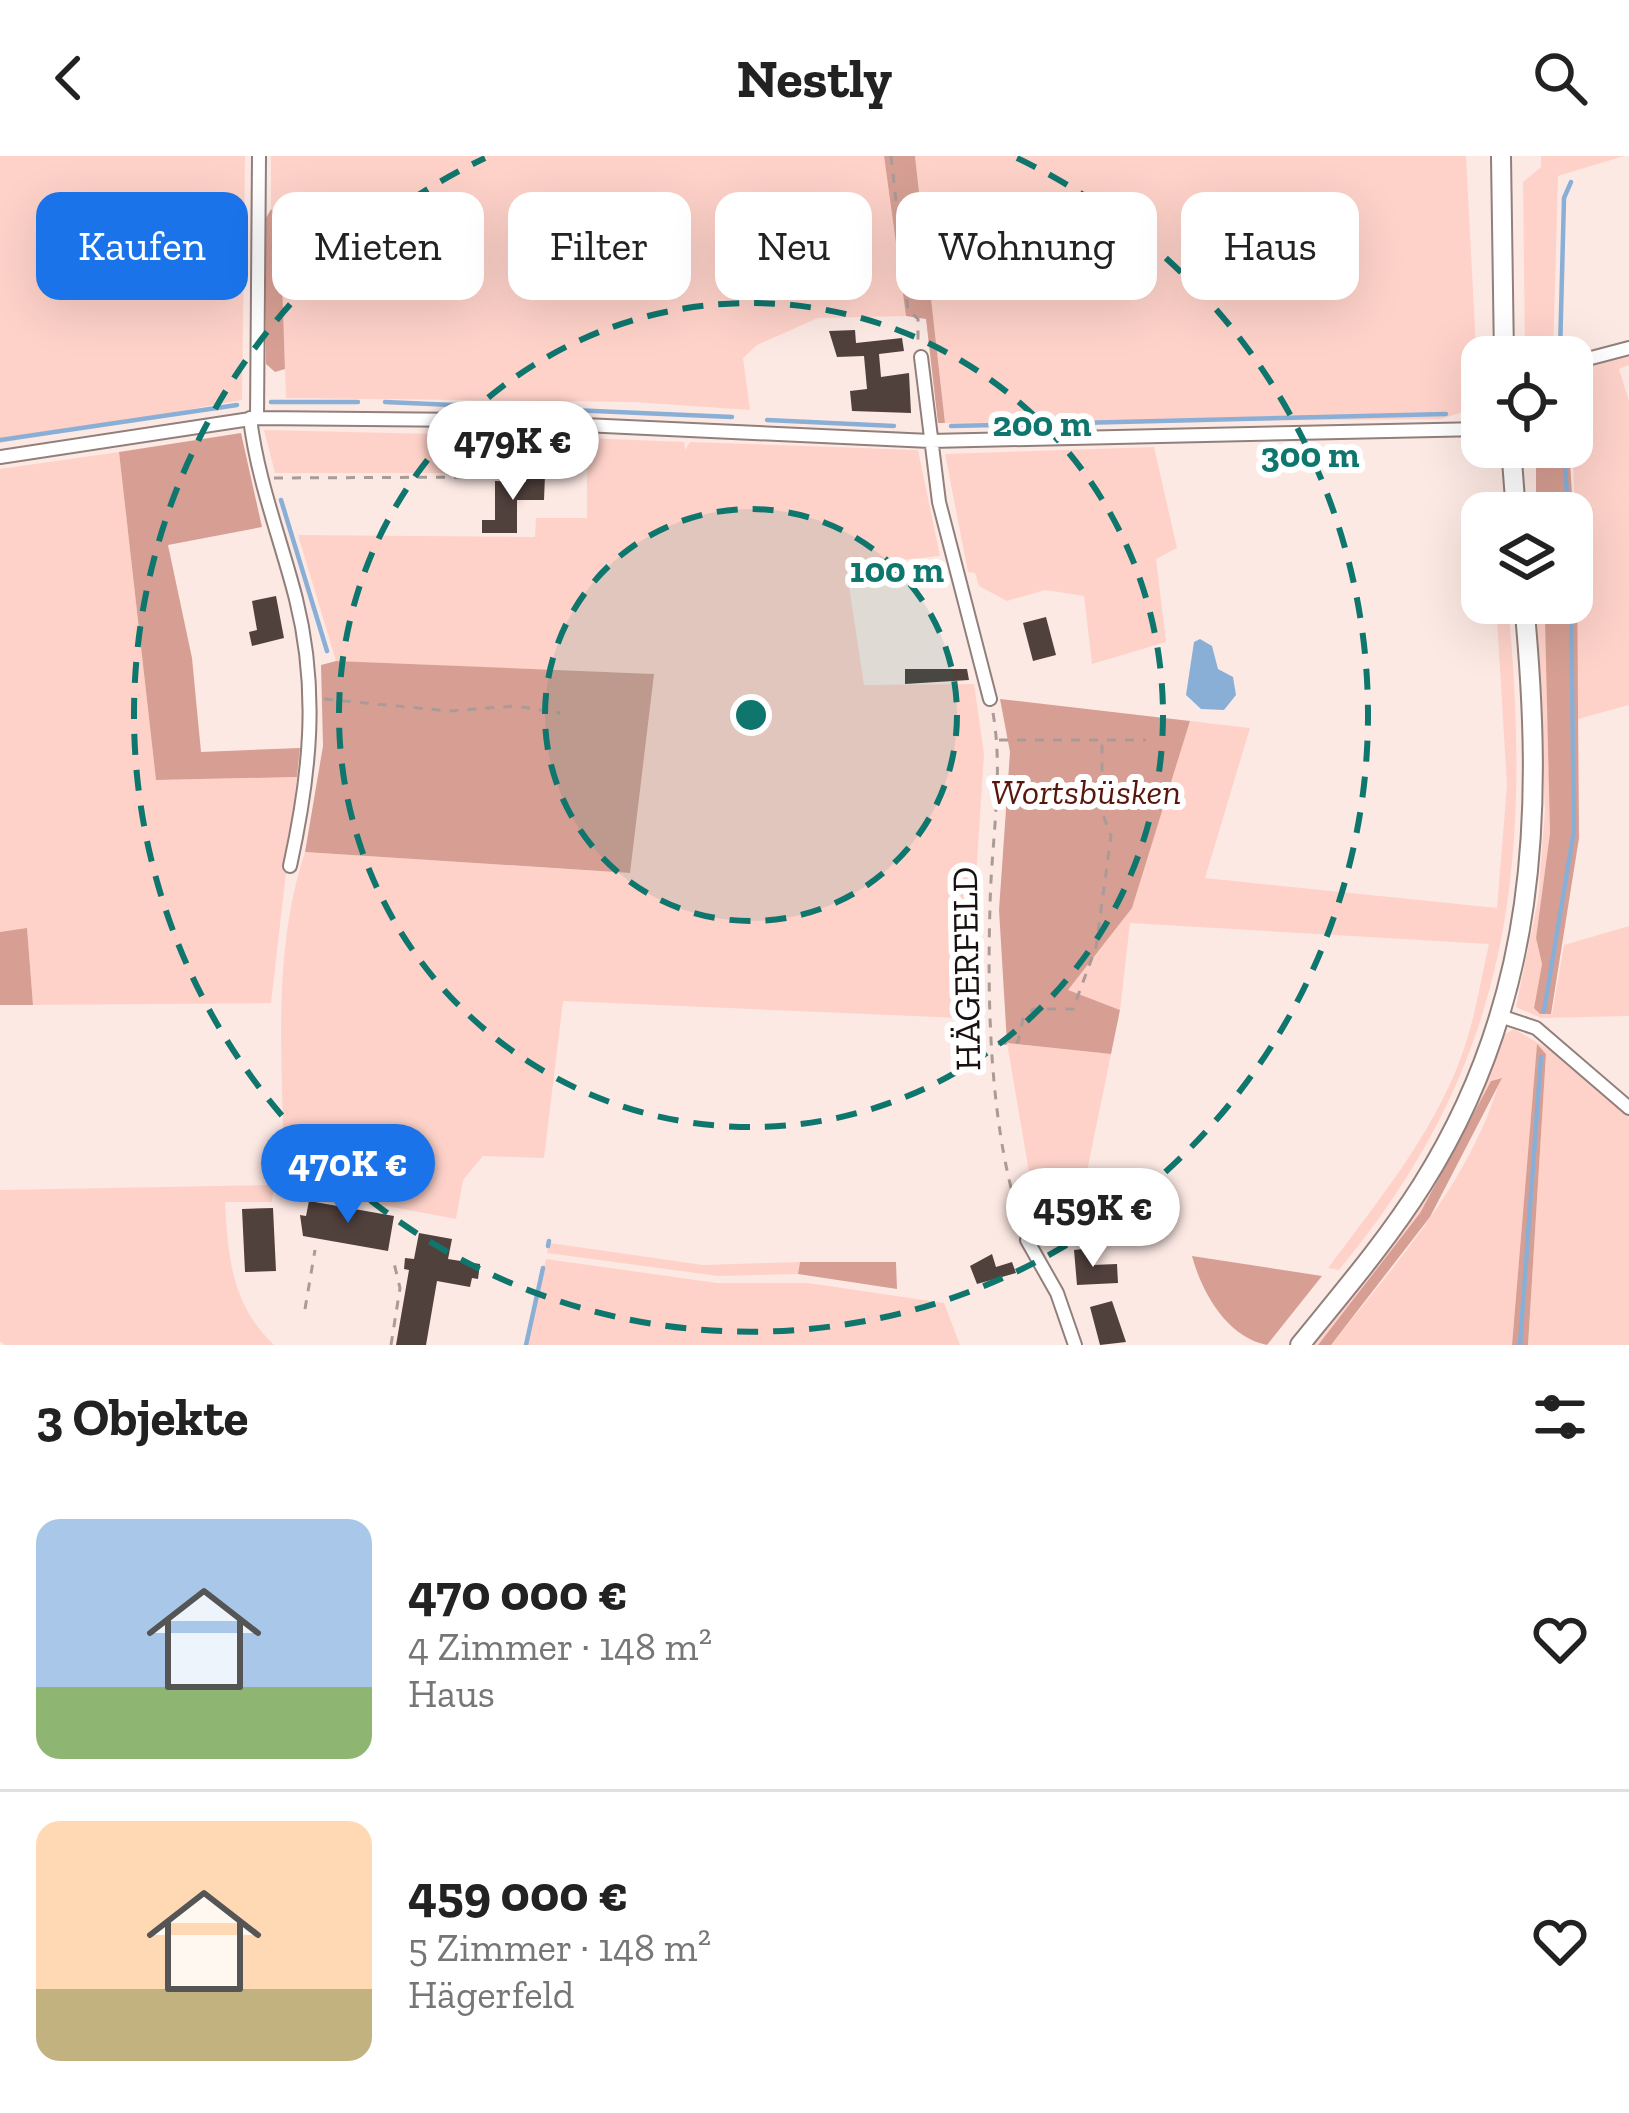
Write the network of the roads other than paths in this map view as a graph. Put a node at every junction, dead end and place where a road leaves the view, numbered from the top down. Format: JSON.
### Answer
{"nodes":[{"id":1,"x":259,"y":156,"type":"edge"},
{"id":2,"x":1501,"y":156,"type":"edge"},
{"id":3,"x":1504,"y":336,"type":"edge"},
{"id":4,"x":1629,"y":348,"type":"edge"},
{"id":5,"x":921,"y":357,"type":"road end"},
{"id":6,"x":1593,"y":357,"type":"edge"},
{"id":7,"x":254,"y":418,"type":"junction"},
{"id":8,"x":1461,"y":429,"type":"edge"},
{"id":9,"x":930,"y":441,"type":"junction"},
{"id":10,"x":0,"y":457,"type":"edge"},
{"id":11,"x":1527,"y":624,"type":"edge"},
{"id":12,"x":990,"y":699,"type":"road end"},
{"id":13,"x":290,"y":866,"type":"dead end"},
{"id":14,"x":1500,"y":1016,"type":"junction"},
{"id":15,"x":1629,"y":1108,"type":"edge"},
{"id":16,"x":1027,"y":1240,"type":"road end"},
{"id":17,"x":1076,"y":1345,"type":"edge"},
{"id":18,"x":1300,"y":1345,"type":"edge"}],
"edges":[{"from":1,"to":7,"type":"street"},
{"from":2,"to":3,"type":"main road"},
{"from":4,"to":6,"type":"street"},
{"from":5,"to":9,"type":"street"},
{"from":7,"to":9,"type":"street"},
{"from":7,"to":10,"type":"street"},
{"from":7,"to":13,"type":"street"},
{"from":8,"to":9,"type":"street"},
{"from":9,"to":12,"type":"street"},
{"from":11,"to":14,"type":"main road"},
{"from":14,"to":15,"type":"street"},
{"from":14,"to":18,"type":"main road"},
{"from":16,"to":17,"type":"street"}]}
